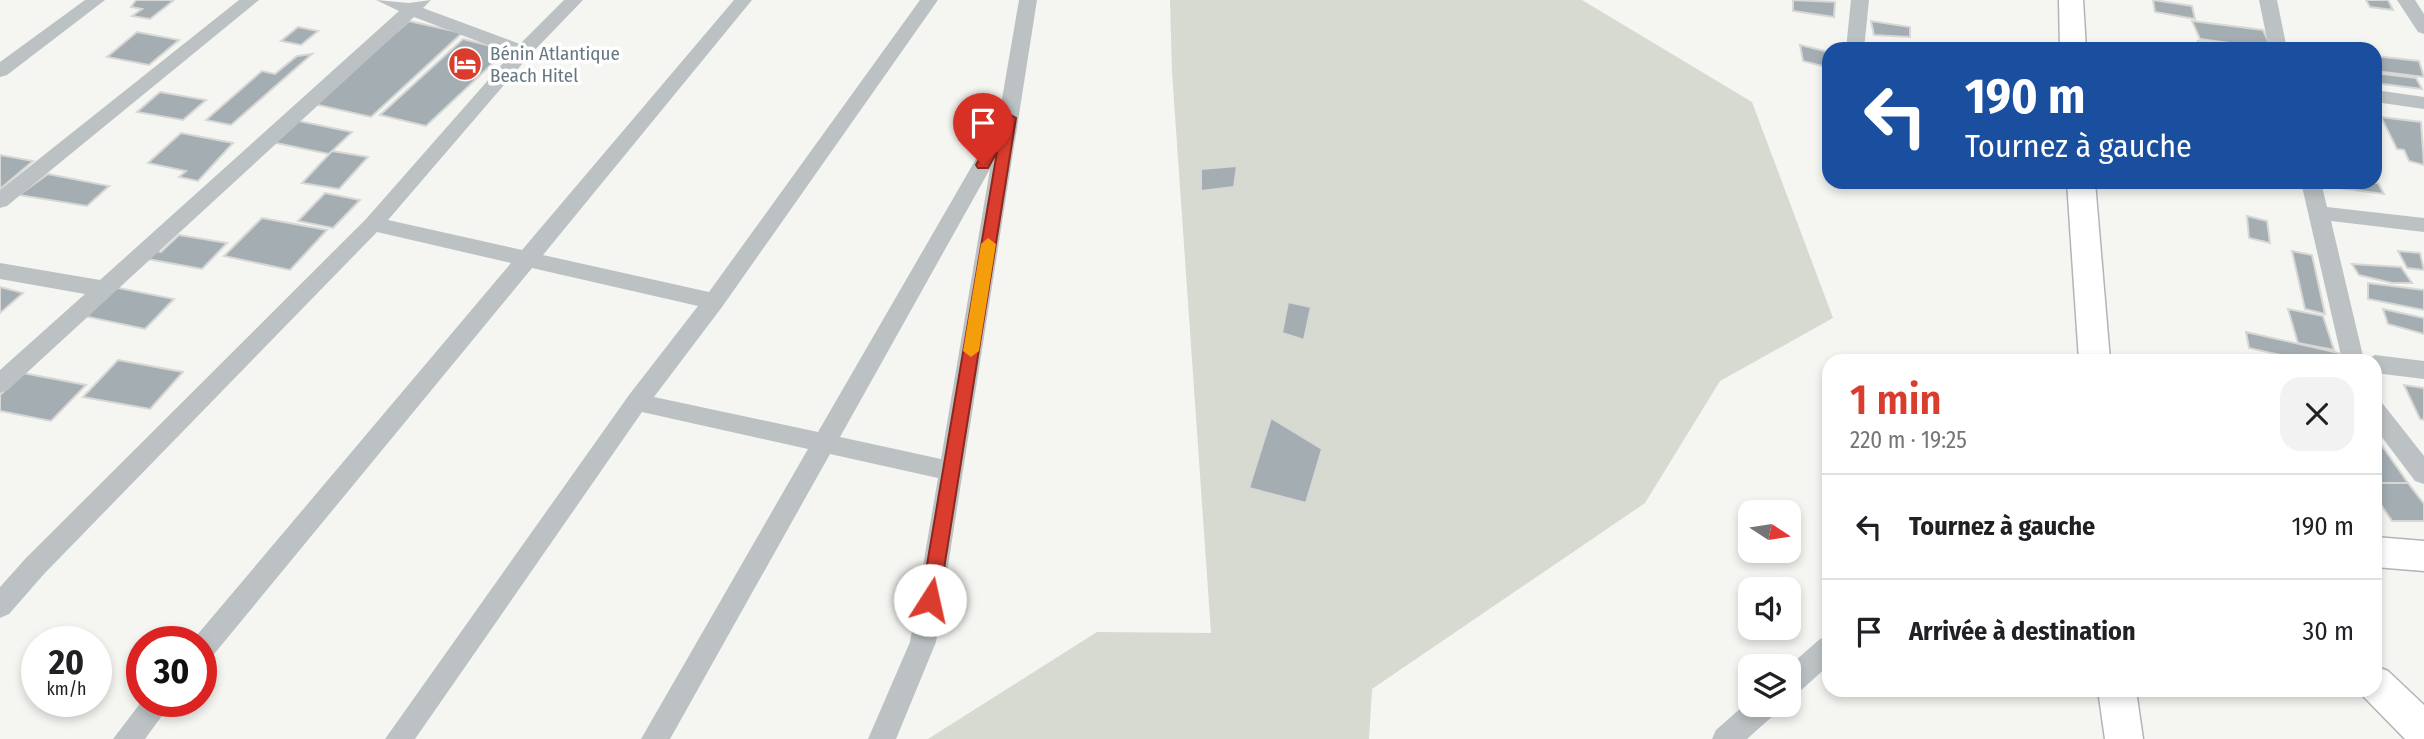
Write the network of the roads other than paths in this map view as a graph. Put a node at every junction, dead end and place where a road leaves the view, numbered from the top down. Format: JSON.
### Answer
{"nodes":[{"id":1,"x":96,"y":0,"type":"edge"},
{"id":2,"x":250,"y":0,"type":"edge"},
{"id":3,"x":385,"y":0,"type":"edge"},
{"id":4,"x":573,"y":0,"type":"edge"},
{"id":5,"x":743,"y":0,"type":"edge"},
{"id":6,"x":929,"y":0,"type":"edge"},
{"id":7,"x":1028,"y":0,"type":"edge"},
{"id":8,"x":1860,"y":0,"type":"edge"},
{"id":9,"x":2071,"y":0,"type":"edge"},
{"id":10,"x":2268,"y":0,"type":"edge"},
{"id":11,"x":2406,"y":0,"type":"edge"},
{"id":12,"x":416,"y":6,"type":"edge"},
{"id":13,"x":2424,"y":28,"type":"edge"},
{"id":14,"x":1856,"y":42,"type":"edge"},
{"id":15,"x":2073,"y":42,"type":"edge"},
{"id":16,"x":2277,"y":42,"type":"edge"},
{"id":17,"x":523,"y":52,"type":"junction"},
{"id":18,"x":0,"y":71,"type":"edge"},
{"id":19,"x":2382,"y":97,"type":"edge"},
{"id":20,"x":2424,"y":103,"type":"edge"},
{"id":21,"x":1009,"y":118,"type":"junction"},
{"id":22,"x":2082,"y":189,"type":"edge"},
{"id":23,"x":2313,"y":189,"type":"edge"},
{"id":24,"x":0,"y":201,"type":"edge"},
{"id":25,"x":2320,"y":213,"type":"junction"},
{"id":26,"x":373,"y":223,"type":"junction"},
{"id":27,"x":2424,"y":225,"type":"edge"},
{"id":28,"x":527,"y":259,"type":"junction"},
{"id":29,"x":0,"y":271,"type":"edge"},
{"id":30,"x":105,"y":289,"type":"junction"},
{"id":31,"x":714,"y":301,"type":"junction"},
{"id":32,"x":2095,"y":354,"type":"edge"},
{"id":33,"x":2352,"y":354,"type":"edge"},
{"id":34,"x":2382,"y":365,"type":"edge"},
{"id":35,"x":2424,"y":370,"type":"edge"},
{"id":36,"x":0,"y":384,"type":"edge"},
{"id":37,"x":637,"y":402,"type":"junction"},
{"id":38,"x":2382,"y":420,"type":"edge"},
{"id":39,"x":824,"y":443,"type":"junction"},
{"id":40,"x":951,"y":471,"type":"junction"},
{"id":41,"x":2424,"y":474,"type":"edge"},
{"id":42,"x":2382,"y":553,"type":"edge"},
{"id":43,"x":2424,"y":556,"type":"edge"},
{"id":44,"x":0,"y":606,"type":"edge"},
{"id":45,"x":217,"y":631,"type":"edge"},
{"id":46,"x":1822,"y":654,"type":"edge"},
{"id":47,"x":1801,"y":673,"type":"edge"},
{"id":48,"x":2382,"y":690,"type":"edge"},
{"id":49,"x":2118,"y":697,"type":"edge"},
{"id":50,"x":145,"y":717,"type":"edge"},
{"id":51,"x":1752,"y":717,"type":"edge"},
{"id":52,"x":2424,"y":731,"type":"edge"},
{"id":53,"x":127,"y":739,"type":"edge"},
{"id":54,"x":399,"y":739,"type":"edge"},
{"id":55,"x":655,"y":739,"type":"edge"},
{"id":56,"x":881,"y":739,"type":"edge"},
{"id":57,"x":1727,"y":739,"type":"edge"},
{"id":58,"x":2124,"y":739,"type":"edge"}],
"edges":[{"from":1,"to":18,"type":"street"},
{"from":2,"to":24,"type":"street"},
{"from":3,"to":12,"type":"street"},
{"from":4,"to":17,"type":"street"},
{"from":5,"to":28,"type":"street"},
{"from":6,"to":31,"type":"street"},
{"from":7,"to":21,"type":"street"},
{"from":8,"to":14,"type":"street"},
{"from":9,"to":15,"type":"street"},
{"from":10,"to":16,"type":"street"},
{"from":11,"to":13,"type":"street"},
{"from":12,"to":17,"type":"street"},
{"from":12,"to":30,"type":"street"},
{"from":17,"to":26,"type":"street"},
{"from":19,"to":20,"type":"street"},
{"from":21,"to":39,"type":"street"},
{"from":21,"to":40,"type":"street"},
{"from":22,"to":32,"type":"street"},
{"from":23,"to":25,"type":"street"},
{"from":25,"to":27,"type":"street"},
{"from":25,"to":33,"type":"street"},
{"from":26,"to":28,"type":"street"},
{"from":26,"to":44,"type":"street"},
{"from":28,"to":31,"type":"street"},
{"from":28,"to":45,"type":"street"},
{"from":29,"to":30,"type":"street"},
{"from":30,"to":36,"type":"street"},
{"from":31,"to":37,"type":"street"},
{"from":34,"to":35,"type":"street"},
{"from":37,"to":39,"type":"street"},
{"from":37,"to":54,"type":"street"},
{"from":38,"to":41,"type":"street"},
{"from":39,"to":40,"type":"street"},
{"from":39,"to":55,"type":"street"},
{"from":40,"to":56,"type":"street"},
{"from":42,"to":43,"type":"street"},
{"from":46,"to":47,"type":"street"},
{"from":48,"to":52,"type":"street"},
{"from":49,"to":58,"type":"street"},
{"from":50,"to":53,"type":"street"},
{"from":51,"to":57,"type":"street"}]}
